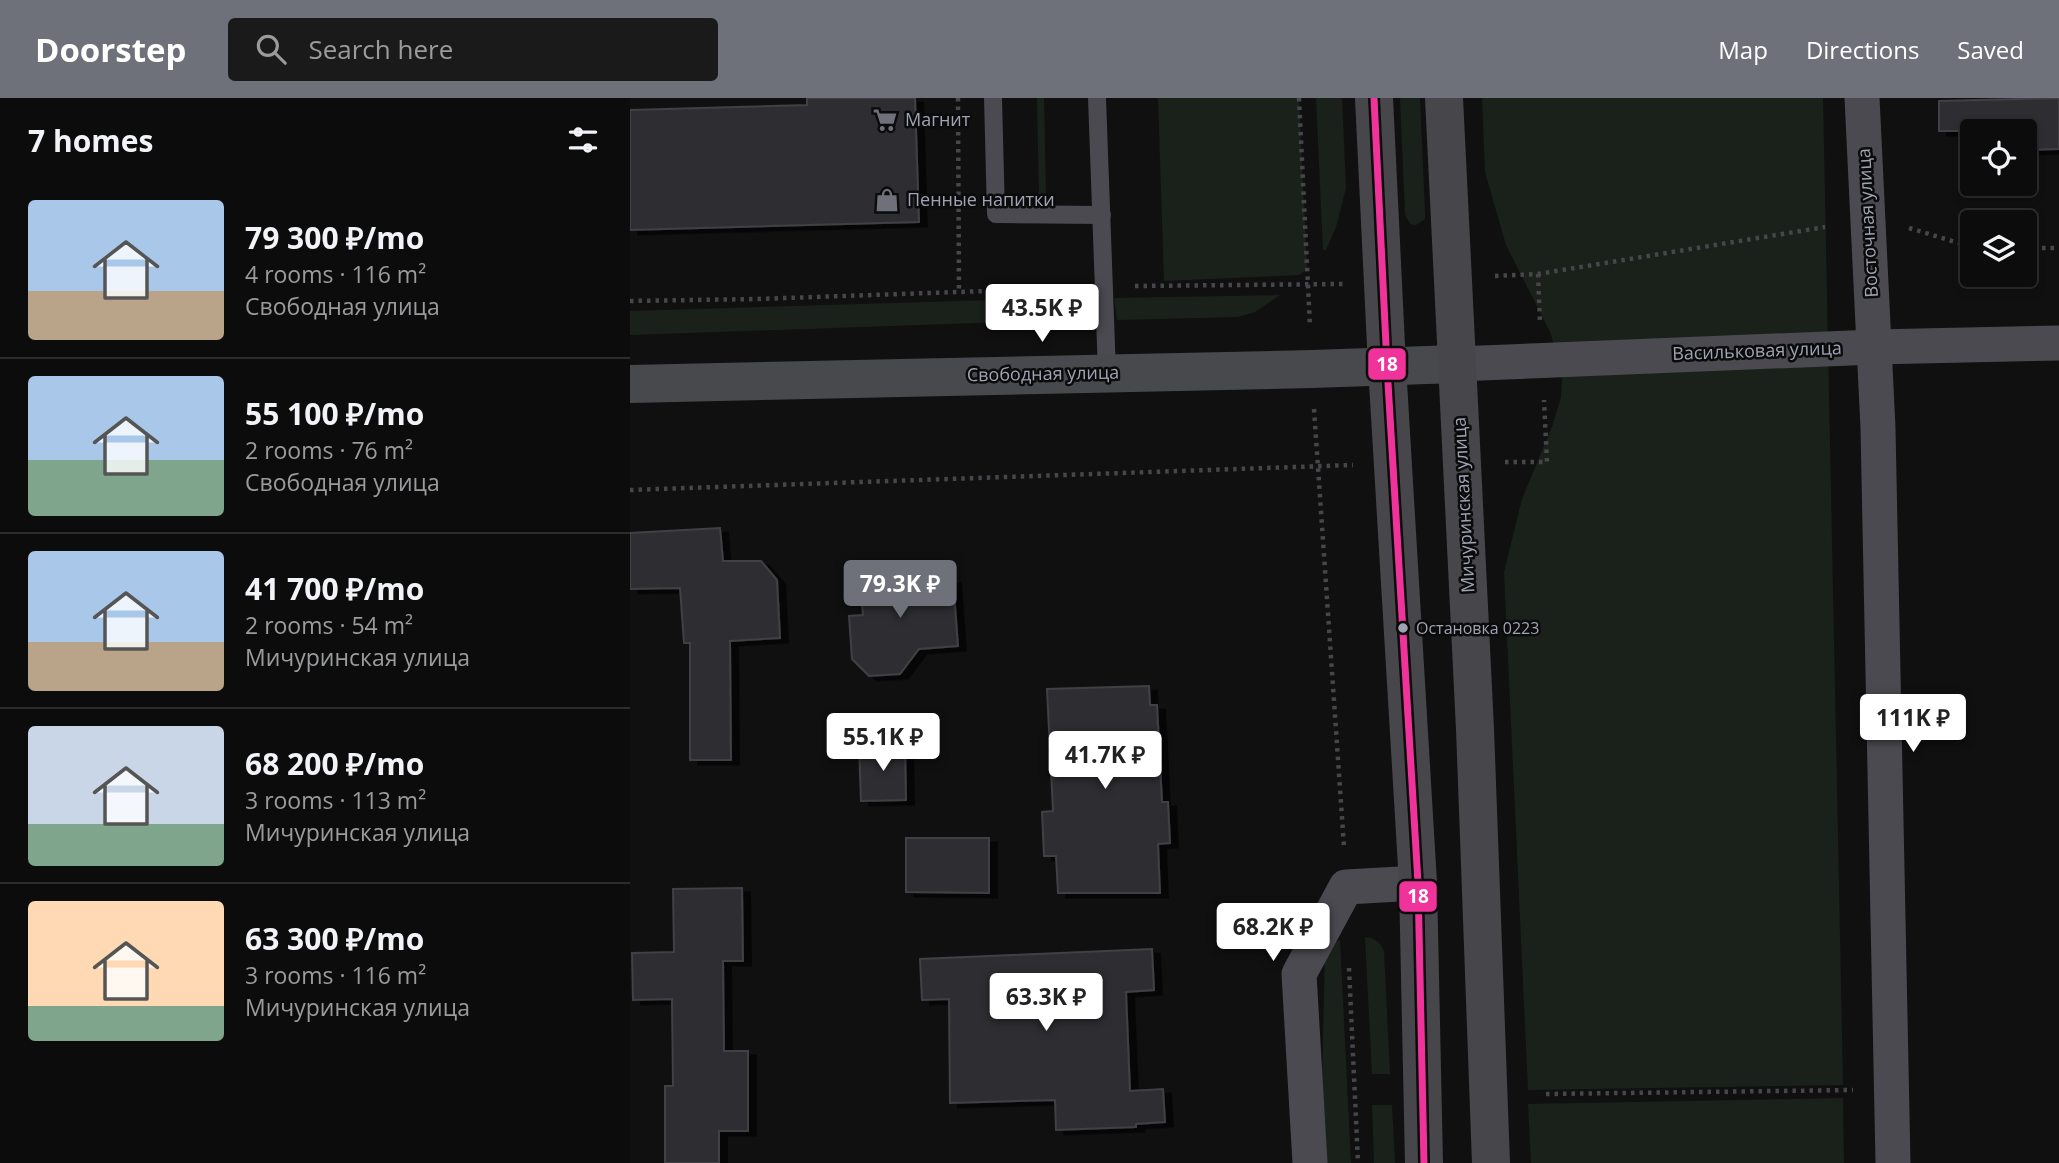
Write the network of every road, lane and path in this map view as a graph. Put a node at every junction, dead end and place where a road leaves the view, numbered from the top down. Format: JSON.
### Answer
{"nodes":[{"id":1,"x":958,"y":98,"type":"edge"},
{"id":2,"x":993,"y":98,"type":"edge"},
{"id":3,"x":1097,"y":98,"type":"edge"},
{"id":4,"x":1299,"y":98,"type":"edge"},
{"id":5,"x":1374,"y":98,"type":"edge"},
{"id":6,"x":1444,"y":98,"type":"edge"},
{"id":7,"x":1862,"y":98,"type":"edge"},
{"id":8,"x":1102,"y":215,"type":"junction"},
{"id":9,"x":1902,"y":226,"type":"dead end"},
{"id":10,"x":1825,"y":227,"type":"dead end"},
{"id":11,"x":1960,"y":243,"type":"edge"},
{"id":12,"x":2037,"y":248,"type":"edge"},
{"id":13,"x":2059,"y":248,"type":"edge"},
{"id":14,"x":1538,"y":274,"type":"junction"},
{"id":15,"x":1452,"y":278,"type":"junction"},
{"id":16,"x":1382,"y":282,"type":"junction"},
{"id":17,"x":1308,"y":285,"type":"junction"},
{"id":18,"x":1104,"y":287,"type":"junction"},
{"id":19,"x":959,"y":293,"type":"junction"},
{"id":20,"x":630,"y":301,"type":"edge"},
{"id":21,"x":2059,"y":343,"type":"edge"},
{"id":22,"x":1874,"y":347,"type":"junction"},
{"id":23,"x":1542,"y":360,"type":"junction"},
{"id":24,"x":1456,"y":363,"type":"junction"},
{"id":25,"x":1387,"y":366,"type":"junction"},
{"id":26,"x":1312,"y":369,"type":"junction"},
{"id":27,"x":1107,"y":373,"type":"junction"},
{"id":28,"x":630,"y":384,"type":"edge"},
{"id":29,"x":1461,"y":463,"type":"junction"},
{"id":30,"x":1392,"y":464,"type":"junction"},
{"id":31,"x":1318,"y":465,"type":"junction"},
{"id":32,"x":630,"y":490,"type":"edge"},
{"id":33,"x":1418,"y":883,"type":"junction"},
{"id":34,"x":1346,"y":887,"type":"junction"},
{"id":35,"x":1348,"y":958,"type":"dead end"},
{"id":36,"x":1892,"y":1090,"type":"junction"},
{"id":37,"x":1546,"y":1094,"type":"dead end"},
{"id":38,"x":1310,"y":1163,"type":"edge"},
{"id":39,"x":1358,"y":1163,"type":"edge"},
{"id":40,"x":1424,"y":1163,"type":"edge"},
{"id":41,"x":1491,"y":1163,"type":"edge"},
{"id":42,"x":1893,"y":1163,"type":"edge"}],
"edges":[{"from":1,"to":19,"type":"path"},
{"from":2,"to":8,"type":"lane"},
{"from":3,"to":8,"type":"lane"},
{"from":4,"to":17,"type":"path"},
{"from":5,"to":16,"type":"main road"},
{"from":6,"to":15,"type":"main road","name":"Мичуринская улица"},
{"from":7,"to":22,"type":"street","name":"Восточная улица"},
{"from":8,"to":18,"type":"lane"},
{"from":9,"to":11,"type":"path"},
{"from":10,"to":14,"type":"path"},
{"from":12,"to":13,"type":"path"},
{"from":14,"to":15,"type":"path"},
{"from":14,"to":23,"type":"path"},
{"from":15,"to":24,"type":"main road","name":"Мичуринская улица"},
{"from":16,"to":17,"type":"path"},
{"from":16,"to":25,"type":"main road"},
{"from":17,"to":18,"type":"path"},
{"from":17,"to":26,"type":"path"},
{"from":18,"to":19,"type":"path"},
{"from":18,"to":27,"type":"lane"},
{"from":19,"to":20,"type":"path"},
{"from":21,"to":22,"type":"street","name":"Васильковая улица"},
{"from":22,"to":23,"type":"street","name":"Васильковая улица"},
{"from":22,"to":36,"type":"street","name":"Восточная улица"},
{"from":23,"to":24,"type":"street","name":"Васильковая улица"},
{"from":23,"to":29,"type":"path"},
{"from":24,"to":25,"type":"main road","name":"Свободная улица"},
{"from":24,"to":29,"type":"main road","name":"Мичуринская улица"},
{"from":25,"to":26,"type":"main road","name":"Свободная улица"},
{"from":25,"to":30,"type":"main road"},
{"from":26,"to":27,"type":"main road","name":"Свободная улица"},
{"from":26,"to":31,"type":"path"},
{"from":27,"to":28,"type":"main road","name":"Свободная улица"},
{"from":29,"to":41,"type":"main road","name":"Мичуринская улица"},
{"from":30,"to":31,"type":"path"},
{"from":30,"to":33,"type":"main road"},
{"from":31,"to":32,"type":"path"},
{"from":31,"to":34,"type":"path"},
{"from":33,"to":34,"type":"street"},
{"from":33,"to":40,"type":"main road"},
{"from":34,"to":38,"type":"street"},
{"from":35,"to":39,"type":"path"},
{"from":36,"to":37,"type":"path"},
{"from":36,"to":42,"type":"street","name":"Восточная улица"}]}
